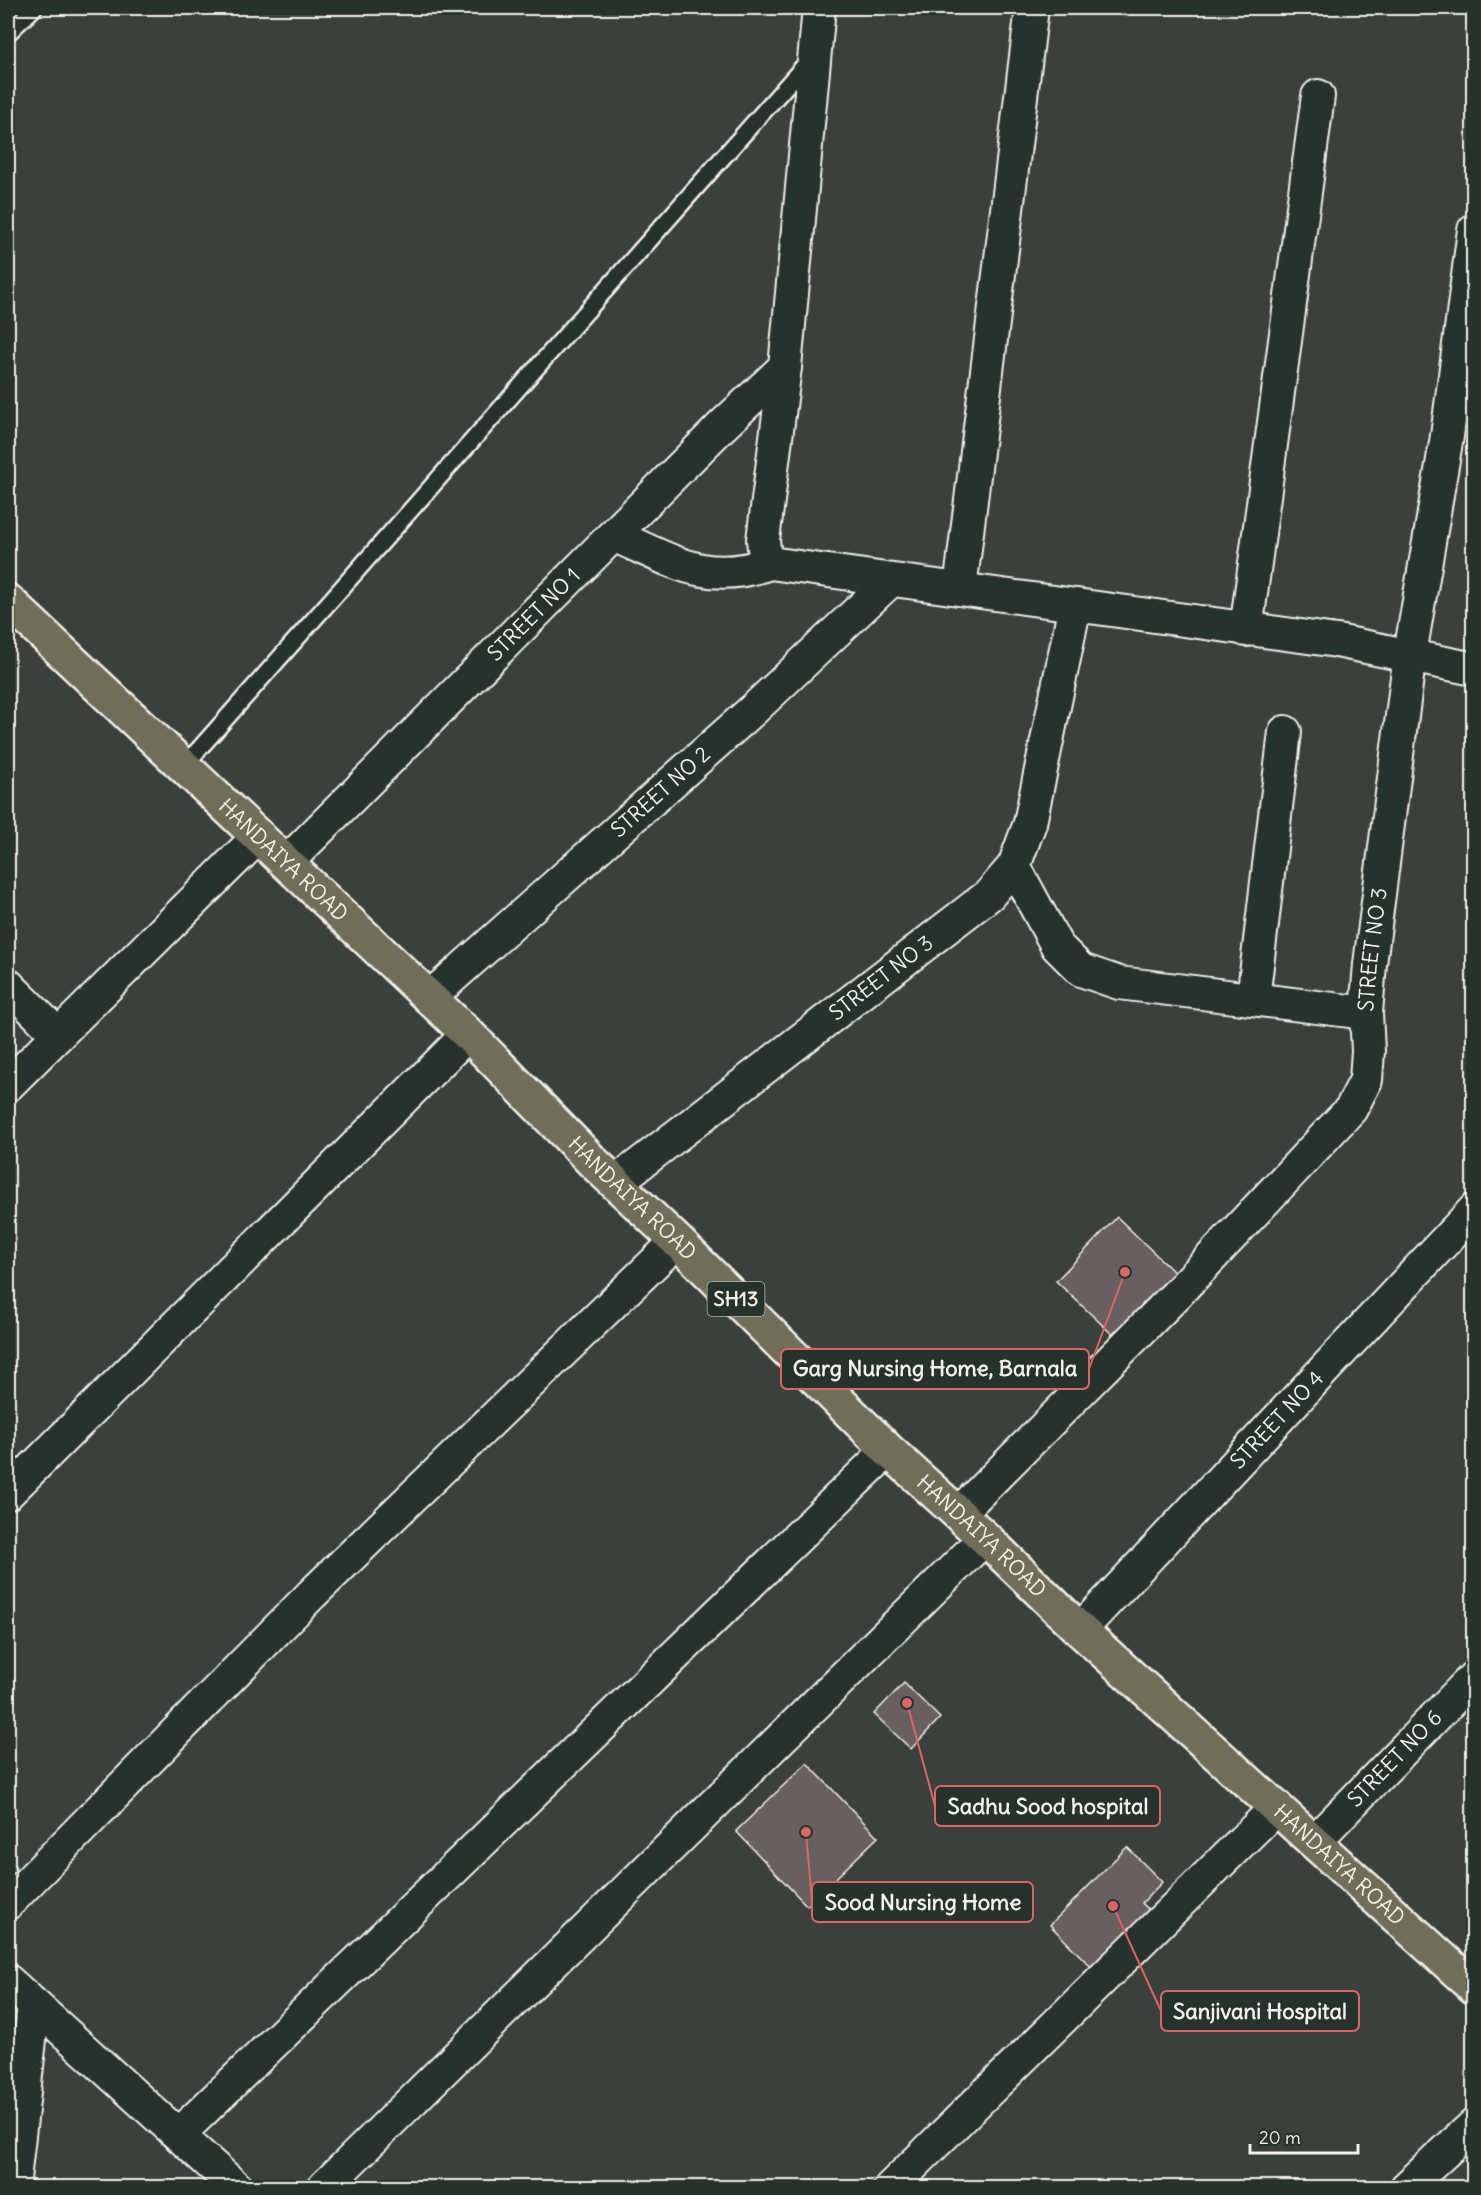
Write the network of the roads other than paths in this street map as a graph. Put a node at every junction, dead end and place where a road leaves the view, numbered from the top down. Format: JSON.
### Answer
{"nodes":[{"id":1,"x":34,"y":8,"type":"edge"},
{"id":2,"x":819,"y":8,"type":"edge"},
{"id":3,"x":1032,"y":8,"type":"edge"},
{"id":4,"x":8,"y":33,"type":"edge"},
{"id":5,"x":814,"y":55,"type":"junction"},
{"id":6,"x":1318,"y":96,"type":"dead end"},
{"id":7,"x":1473,"y":230,"type":"edge"},
{"id":8,"x":784,"y":367,"type":"junction"},
{"id":9,"x":1460,"y":437,"type":"edge"},
{"id":10,"x":613,"y":535,"type":"junction"},
{"id":11,"x":770,"y":563,"type":"junction"},
{"id":12,"x":890,"y":581,"type":"junction"},
{"id":13,"x":960,"y":589,"type":"junction"},
{"id":14,"x":8,"y":601,"type":"edge"},
{"id":15,"x":1075,"y":605,"type":"junction"},
{"id":16,"x":1246,"y":630,"type":"junction"},
{"id":17,"x":1410,"y":654,"type":"junction"},
{"id":18,"x":1473,"y":669,"type":"edge"},
{"id":19,"x":1285,"y":732,"type":"dead end"},
{"id":20,"x":184,"y":766,"type":"junction"},
{"id":21,"x":259,"y":836,"type":"junction"},
{"id":22,"x":286,"y":863,"type":"junction"},
{"id":23,"x":1014,"y":866,"type":"junction"},
{"id":24,"x":8,"y":985,"type":"edge"},
{"id":25,"x":429,"y":998,"type":"junction"},
{"id":26,"x":1252,"y":999,"type":"junction"},
{"id":27,"x":1366,"y":1013,"type":"junction"},
{"id":28,"x":468,"y":1034,"type":"junction"},
{"id":29,"x":58,"y":1035,"type":"junction"},
{"id":30,"x":8,"y":1085,"type":"edge"},
{"id":31,"x":615,"y":1183,"type":"junction"},
{"id":32,"x":1473,"y":1210,"type":"edge"},
{"id":33,"x":677,"y":1241,"type":"junction"},
{"id":34,"x":888,"y":1450,"type":"junction"},
{"id":35,"x":8,"y":1493,"type":"edge"},
{"id":36,"x":958,"y":1514,"type":"junction"},
{"id":37,"x":985,"y":1538,"type":"junction"},
{"id":38,"x":1080,"y":1630,"type":"junction"},
{"id":39,"x":1473,"y":1677,"type":"edge"},
{"id":40,"x":1276,"y":1807,"type":"junction"},
{"id":41,"x":1314,"y":1842,"type":"junction"},
{"id":42,"x":8,"y":1903,"type":"edge"},
{"id":43,"x":8,"y":1981,"type":"edge"},
{"id":44,"x":1473,"y":1987,"type":"edge"},
{"id":45,"x":34,"y":2005,"type":"junction"},
{"id":46,"x":1473,"y":2125,"type":"edge"},
{"id":47,"x":179,"y":2134,"type":"junction"},
{"id":48,"x":234,"y":2186,"type":"edge"},
{"id":49,"x":13,"y":2187,"type":"edge"},
{"id":50,"x":323,"y":2187,"type":"edge"},
{"id":51,"x":890,"y":2187,"type":"edge"},
{"id":52,"x":1406,"y":2187,"type":"edge"}],
"edges":[{"from":1,"to":4,"type":"lane"},
{"from":2,"to":5,"type":"street"},
{"from":3,"to":13,"type":"street"},
{"from":5,"to":8,"type":"street"},
{"from":5,"to":20,"type":"lane"},
{"from":6,"to":16,"type":"street"},
{"from":7,"to":9,"type":"street","name":"STREET NO 3"},
{"from":8,"to":10,"type":"street","name":"STREET NO 1"},
{"from":8,"to":11,"type":"street"},
{"from":9,"to":17,"type":"street","name":"STREET NO 3"},
{"from":10,"to":11,"type":"street"},
{"from":10,"to":22,"type":"street","name":"STREET NO 1"},
{"from":11,"to":12,"type":"street"},
{"from":12,"to":13,"type":"street"},
{"from":12,"to":25,"type":"street","name":"STREET NO 2"},
{"from":13,"to":15,"type":"street"},
{"from":14,"to":20,"type":"main road","name":"HANDAIYA ROAD","number":"SH13"},
{"from":15,"to":16,"type":"street"},
{"from":15,"to":23,"type":"street","name":"STREET NO 3"},
{"from":16,"to":17,"type":"street"},
{"from":17,"to":18,"type":"street"},
{"from":17,"to":27,"type":"street","name":"STREET NO 3"},
{"from":19,"to":26,"type":"street"},
{"from":20,"to":21,"type":"main road","name":"HANDAIYA ROAD","number":"SH13"},
{"from":21,"to":22,"type":"main road","name":"HANDAIYA ROAD","number":"SH13"},
{"from":21,"to":29,"type":"street"},
{"from":22,"to":25,"type":"main road","name":"HANDAIYA ROAD","number":"SH13"},
{"from":23,"to":26,"type":"street"},
{"from":23,"to":31,"type":"street","name":"STREET NO 3"},
{"from":24,"to":29,"type":"street"},
{"from":25,"to":28,"type":"main road","name":"HANDAIYA ROAD","number":"SH13"},
{"from":26,"to":27,"type":"street"},
{"from":27,"to":36,"type":"street","name":"STREET NO 3"},
{"from":28,"to":31,"type":"main road","name":"HANDAIYA ROAD","number":"SH13"},
{"from":28,"to":35,"type":"street"},
{"from":29,"to":30,"type":"street"},
{"from":31,"to":33,"type":"main road","name":"HANDAIYA ROAD","number":"SH13"},
{"from":32,"to":38,"type":"street","name":"STREET NO 4"},
{"from":33,"to":34,"type":"main road","name":"HANDAIYA ROAD","number":"SH13"},
{"from":33,"to":42,"type":"street"},
{"from":34,"to":36,"type":"main road","name":"HANDAIYA ROAD","number":"SH13"},
{"from":34,"to":47,"type":"street"},
{"from":36,"to":37,"type":"main road","name":"HANDAIYA ROAD","number":"SH13"},
{"from":37,"to":38,"type":"main road","name":"HANDAIYA ROAD","number":"SH13"},
{"from":37,"to":50,"type":"street"},
{"from":38,"to":40,"type":"main road","name":"HANDAIYA ROAD","number":"SH13"},
{"from":39,"to":41,"type":"street","name":"STREET NO 6"},
{"from":40,"to":41,"type":"main road","name":"HANDAIYA ROAD","number":"SH13"},
{"from":40,"to":51,"type":"street"},
{"from":41,"to":44,"type":"main road","name":"HANDAIYA ROAD","number":"SH13"},
{"from":43,"to":45,"type":"street"},
{"from":45,"to":47,"type":"street"},
{"from":45,"to":49,"type":"street"},
{"from":46,"to":52,"type":"street"},
{"from":47,"to":48,"type":"street"}]}
